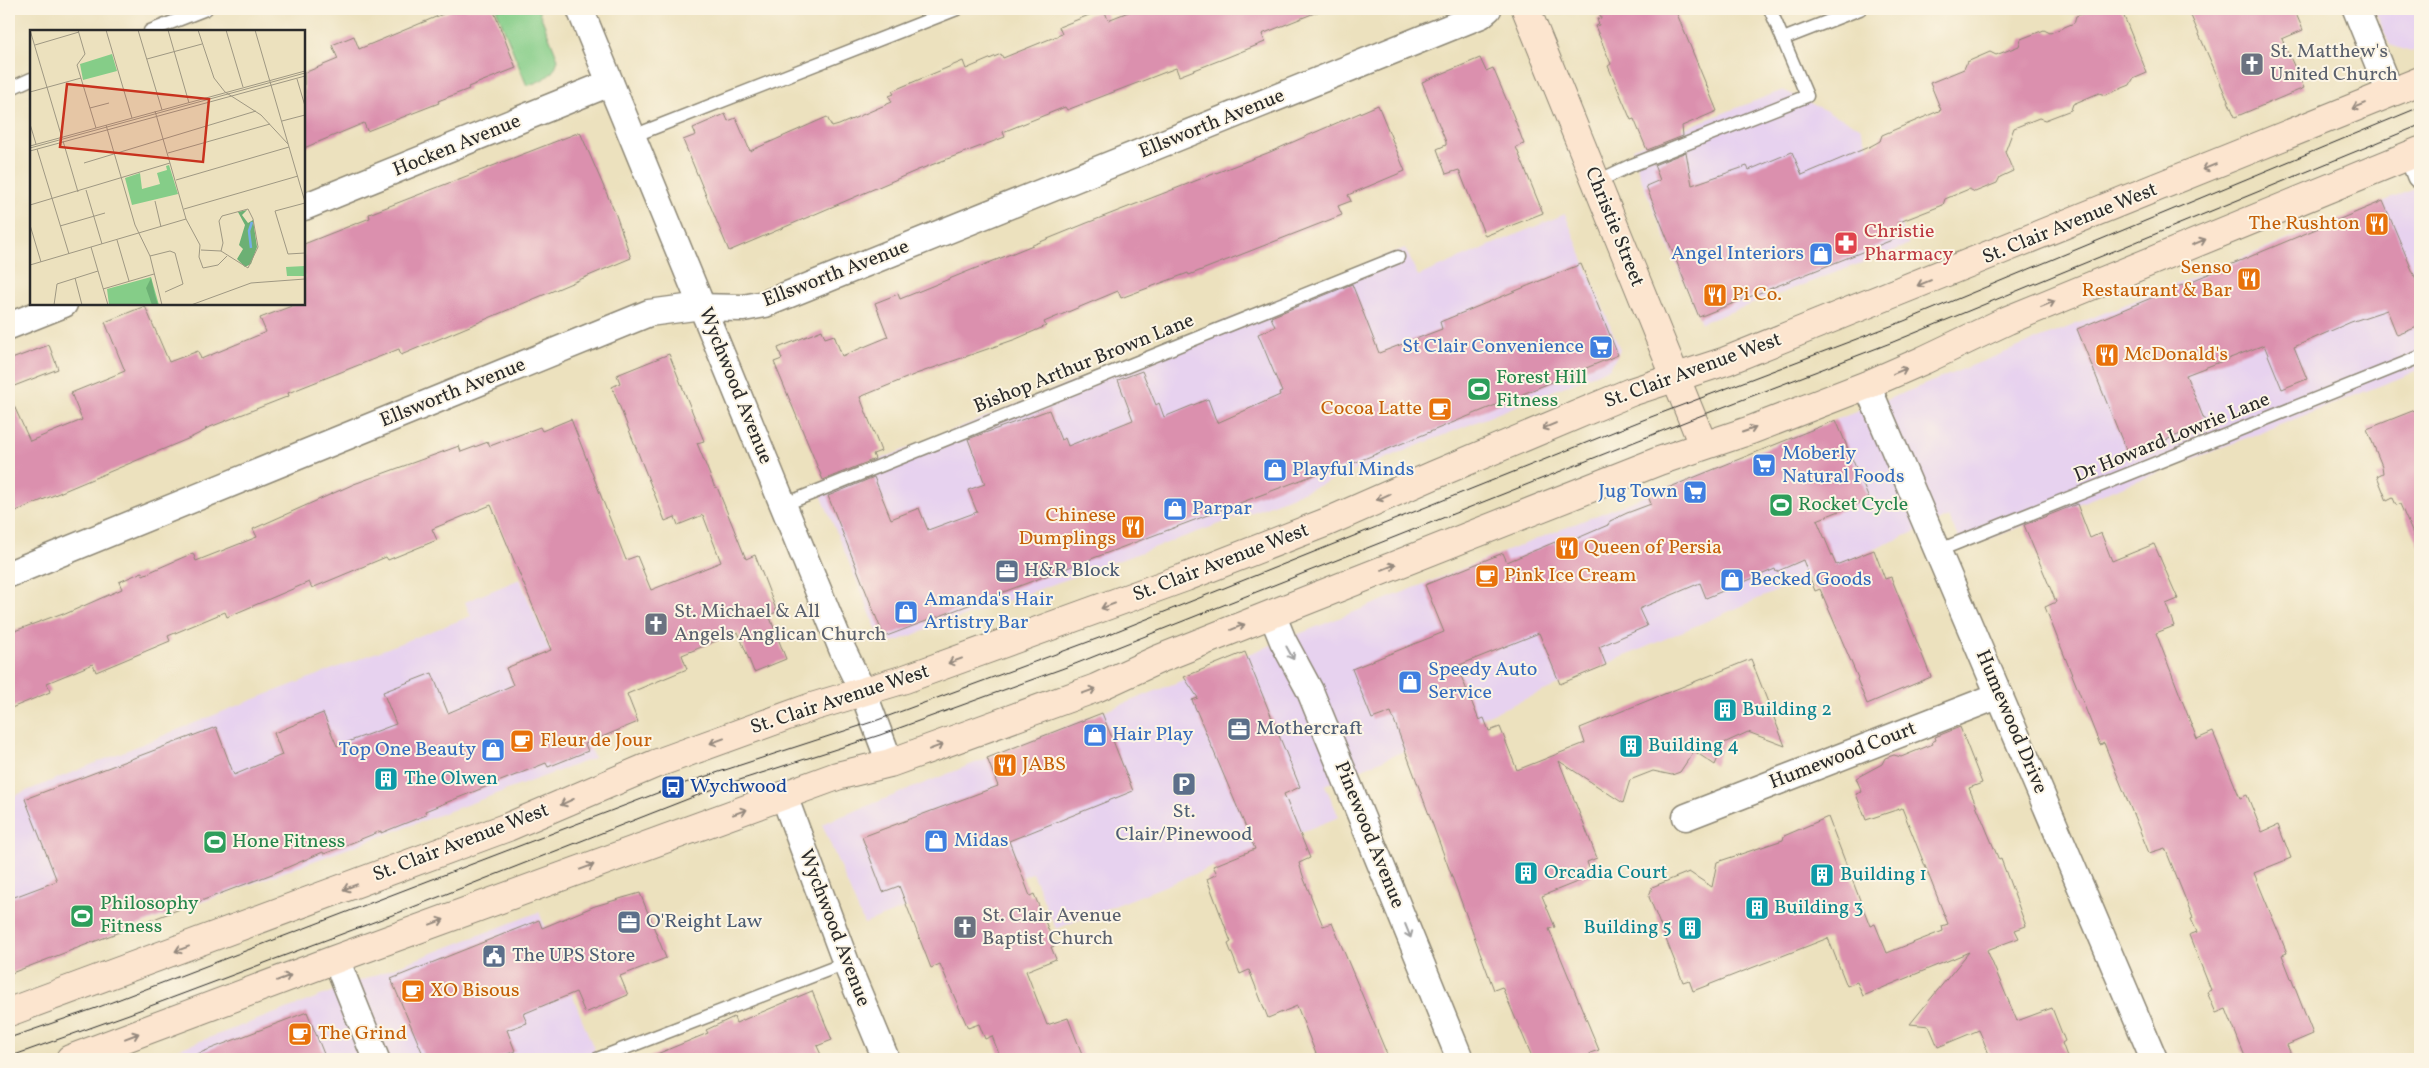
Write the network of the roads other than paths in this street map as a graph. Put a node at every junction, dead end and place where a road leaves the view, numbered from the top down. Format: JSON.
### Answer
{"nodes":[{"id":1,"x":206,"y":9,"type":"edge"},
{"id":2,"x":580,"y":9,"type":"edge"},
{"id":3,"x":957,"y":9,"type":"edge"},
{"id":4,"x":1488,"y":9,"type":"edge"},
{"id":5,"x":1526,"y":9,"type":"edge"},
{"id":6,"x":1770,"y":9,"type":"edge"},
{"id":7,"x":1860,"y":9,"type":"edge"},
{"id":8,"x":2356,"y":9,"type":"edge"},
{"id":9,"x":153,"y":30,"type":"edge"},
{"id":10,"x":1783,"y":39,"type":"junction"},
{"id":11,"x":30,"y":79,"type":"edge"},
{"id":12,"x":2420,"y":81,"type":"edge"},
{"id":13,"x":610,"y":83,"type":"junction"},
{"id":14,"x":9,"y":88,"type":"edge"},
{"id":15,"x":2390,"y":93,"type":"junction"},
{"id":16,"x":633,"y":136,"type":"junction"},
{"id":17,"x":2418,"y":160,"type":"edge"},
{"id":18,"x":1596,"y":182,"type":"junction"},
{"id":19,"x":305,"y":208,"type":"edge"},
{"id":20,"x":1398,"y":257,"type":"dead end"},
{"id":21,"x":62,"y":305,"type":"edge"},
{"id":22,"x":702,"y":306,"type":"junction"},
{"id":23,"x":9,"y":326,"type":"edge"},
{"id":24,"x":2420,"y":357,"type":"edge"},
{"id":25,"x":1676,"y":377,"type":"junction"},
{"id":26,"x":1867,"y":385,"type":"junction"},
{"id":27,"x":1703,"y":445,"type":"junction"},
{"id":28,"x":784,"y":505,"type":"junction"},
{"id":29,"x":1937,"y":551,"type":"junction"},
{"id":30,"x":9,"y":574,"type":"edge"},
{"id":31,"x":1272,"y":614,"type":"junction"},
{"id":32,"x":863,"y":692,"type":"junction"},
{"id":33,"x":2000,"y":695,"type":"junction"},
{"id":34,"x":890,"y":763,"type":"junction"},
{"id":35,"x":784,"y":796,"type":"junction"},
{"id":36,"x":1686,"y":817,"type":"dead end"},
{"id":37,"x":336,"y":959,"type":"junction"},
{"id":38,"x":846,"y":963,"type":"junction"},
{"id":39,"x":9,"y":1012,"type":"edge"},
{"id":40,"x":624,"y":1054,"type":"edge"},
{"id":41,"x":70,"y":1059,"type":"edge"},
{"id":42,"x":376,"y":1059,"type":"edge"},
{"id":43,"x":597,"y":1059,"type":"edge"},
{"id":44,"x":886,"y":1059,"type":"edge"},
{"id":45,"x":1460,"y":1059,"type":"edge"},
{"id":46,"x":2154,"y":1059,"type":"edge"}],
"edges":[{"from":1,"to":9,"type":"lane"},
{"from":2,"to":13,"type":"street","name":"Wychwood Avenue"},
{"from":3,"to":16,"type":"lane"},
{"from":4,"to":22,"type":"street","name":"Ellsworth Avenue"},
{"from":5,"to":18,"type":"main road","name":"Christie Street"},
{"from":6,"to":10,"type":"lane"},
{"from":7,"to":10,"type":"lane"},
{"from":8,"to":15,"type":"street"},
{"from":10,"to":18,"type":"lane"},
{"from":11,"to":14,"type":"lane"},
{"from":12,"to":15,"type":"main road","name":"St. Clair Avenue West"},
{"from":13,"to":16,"type":"street","name":"Wychwood Avenue"},
{"from":13,"to":19,"type":"street","name":"Hocken Avenue"},
{"from":15,"to":25,"type":"main road","name":"St. Clair Avenue West","one_way":true},
{"from":16,"to":22,"type":"street","name":"Wychwood Avenue"},
{"from":26,"to":17,"type":"main road","one_way":true},
{"from":18,"to":25,"type":"main road","name":"Christie Street"},
{"from":20,"to":28,"type":"lane","name":"Bishop Arthur Brown Lane"},
{"from":21,"to":23,"type":"street"},
{"from":22,"to":28,"type":"street","name":"Wychwood Avenue"},
{"from":22,"to":30,"type":"street","name":"Ellsworth Avenue"},
{"from":24,"to":29,"type":"lane","name":"Dr Howard Lowrie Lane"},
{"from":25,"to":27,"type":"main road","name":"Christie Street"},
{"from":25,"to":32,"type":"main road","name":"St. Clair Avenue West","one_way":true},
{"from":27,"to":26,"type":"main road","one_way":true},
{"from":26,"to":29,"type":"street","name":"Humewood Drive"},
{"from":31,"to":27,"type":"main road","one_way":true},
{"from":28,"to":32,"type":"street","name":"Wychwood Avenue"},
{"from":29,"to":33,"type":"street","name":"Humewood Drive"},
{"from":34,"to":31,"type":"main road","one_way":true},
{"from":31,"to":45,"type":"street","name":"Pinewood Avenue","one_way":true},
{"from":32,"to":34,"type":"street","name":"Wychwood Avenue"},
{"from":32,"to":39,"type":"main road","name":"St. Clair Avenue West","one_way":true},
{"from":33,"to":36,"type":"street","name":"Humewood Court"},
{"from":33,"to":46,"type":"street","name":"Humewood Drive"},
{"from":34,"to":35,"type":"main road"},
{"from":37,"to":35,"type":"main road","one_way":true},
{"from":35,"to":38,"type":"street","name":"Wychwood Avenue"},
{"from":41,"to":37,"type":"main road","one_way":true},
{"from":37,"to":42,"type":"street"},
{"from":38,"to":40,"type":"lane"},
{"from":38,"to":44,"type":"street","name":"Wychwood Avenue"},
{"from":40,"to":43,"type":"lane"}]}
